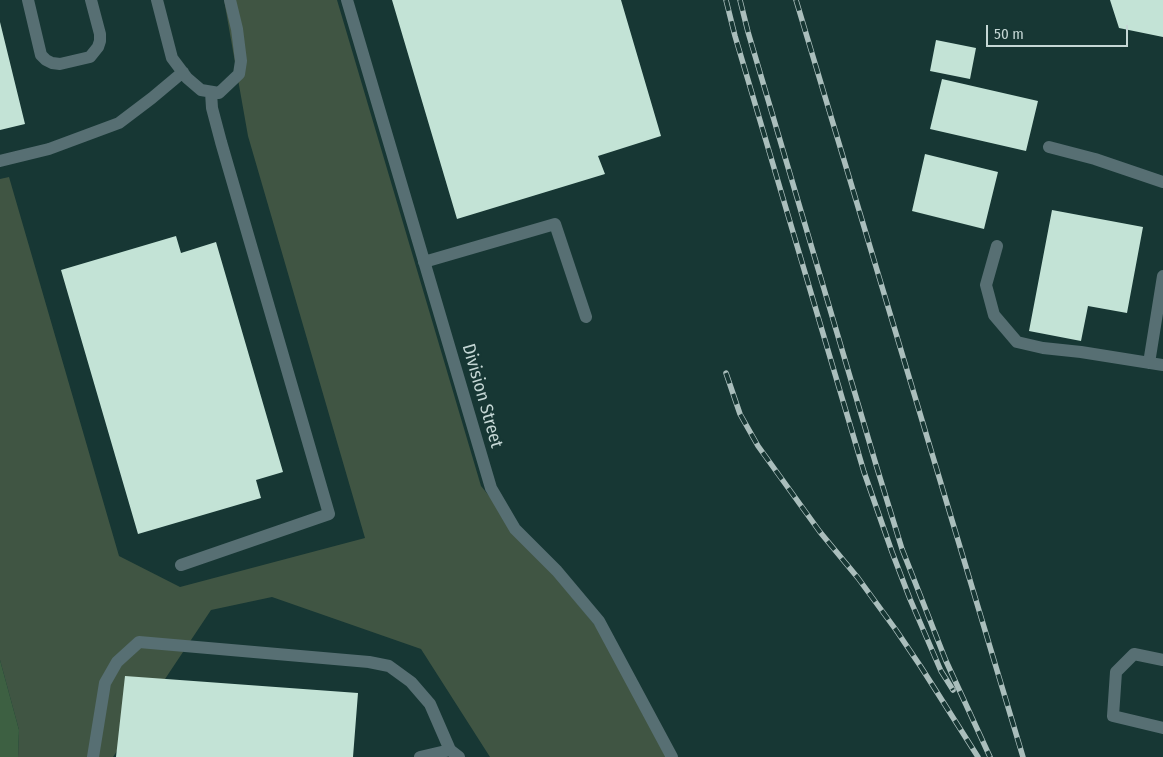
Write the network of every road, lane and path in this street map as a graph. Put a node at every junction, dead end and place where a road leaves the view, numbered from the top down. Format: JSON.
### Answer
{"nodes":[{"id":1,"x":28,"y":0,"type":"edge"},
{"id":2,"x":91,"y":0,"type":"edge"},
{"id":3,"x":157,"y":0,"type":"edge"},
{"id":4,"x":230,"y":0,"type":"edge"},
{"id":5,"x":347,"y":0,"type":"edge"},
{"id":6,"x":183,"y":72,"type":"junction"},
{"id":7,"x":211,"y":92,"type":"junction"},
{"id":8,"x":1049,"y":147,"type":"dead end"},
{"id":9,"x":0,"y":160,"type":"edge"},
{"id":10,"x":1163,"y":182,"type":"edge"},
{"id":11,"x":997,"y":246,"type":"dead end"},
{"id":12,"x":424,"y":262,"type":"junction"},
{"id":13,"x":1163,"y":276,"type":"edge"},
{"id":14,"x":586,"y":317,"type":"dead end"},
{"id":15,"x":1148,"y":363,"type":"junction"},
{"id":16,"x":1163,"y":365,"type":"edge"},
{"id":17,"x":181,"y":565,"type":"dead end"},
{"id":18,"x":1163,"y":660,"type":"edge"},
{"id":19,"x":1163,"y":728,"type":"edge"},
{"id":20,"x":454,"y":753,"type":"edge"},
{"id":21,"x":93,"y":757,"type":"edge"},
{"id":22,"x":420,"y":757,"type":"edge"},
{"id":23,"x":672,"y":757,"type":"edge"}],
"edges":[{"from":1,"to":2,"type":"lane"},
{"from":3,"to":6,"type":"lane"},
{"from":4,"to":7,"type":"lane"},
{"from":5,"to":12,"type":"lane","name":"Division Street"},
{"from":6,"to":7,"type":"lane"},
{"from":6,"to":9,"type":"lane"},
{"from":7,"to":17,"type":"lane"},
{"from":8,"to":10,"type":"lane"},
{"from":11,"to":15,"type":"lane"},
{"from":12,"to":14,"type":"lane"},
{"from":12,"to":23,"type":"lane","name":"Division Street"},
{"from":13,"to":15,"type":"lane"},
{"from":15,"to":16,"type":"lane"},
{"from":18,"to":19,"type":"lane"},
{"from":20,"to":21,"type":"lane"},
{"from":20,"to":22,"type":"lane"}]}
